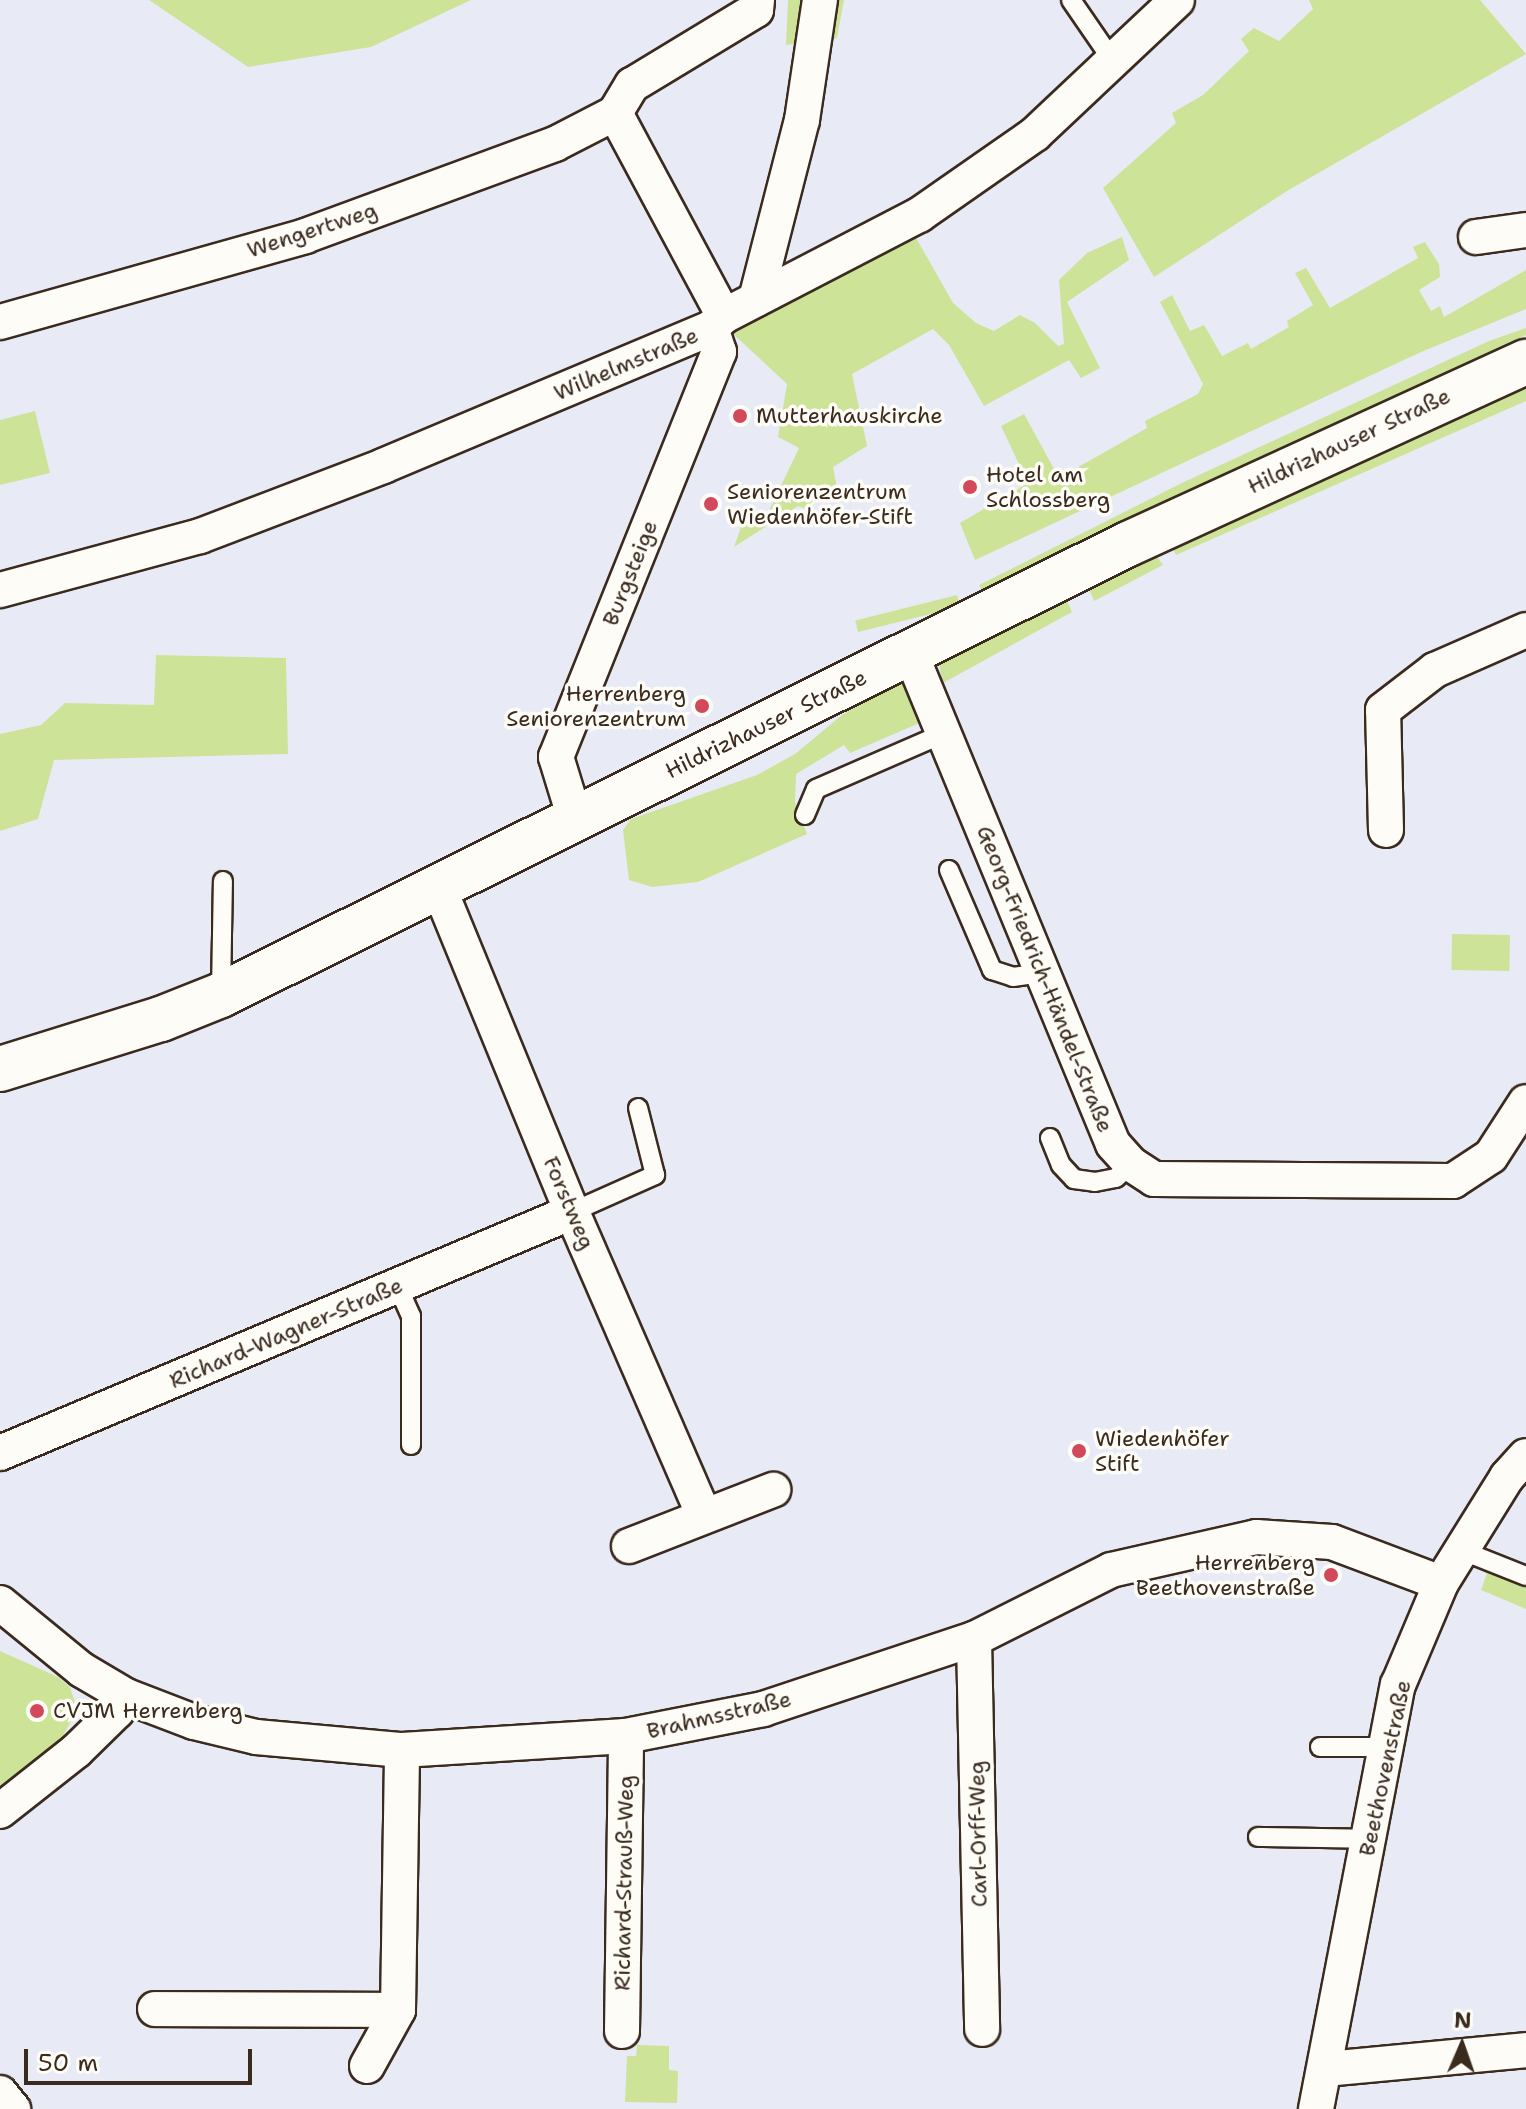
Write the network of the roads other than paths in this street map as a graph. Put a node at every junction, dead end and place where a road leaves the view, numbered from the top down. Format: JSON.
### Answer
{"nodes":[{"id":1,"x":757,"y":0,"type":"edge"},
{"id":2,"x":820,"y":0,"type":"edge"},
{"id":3,"x":1071,"y":0,"type":"edge"},
{"id":4,"x":1177,"y":0,"type":"edge"},
{"id":5,"x":1113,"y":61,"type":"junction"},
{"id":6,"x":615,"y":113,"type":"junction"},
{"id":7,"x":1526,"y":230,"type":"edge"},
{"id":8,"x":1476,"y":237,"type":"dead end"},
{"id":9,"x":756,"y":299,"type":"junction"},
{"id":10,"x":0,"y":322,"type":"edge"},
{"id":11,"x":718,"y":322,"type":"junction"},
{"id":12,"x":1526,"y":362,"type":"edge"},
{"id":13,"x":0,"y":590,"type":"edge"},
{"id":14,"x":1526,"y":630,"type":"edge"},
{"id":15,"x":910,"y":652,"type":"junction"},
{"id":16,"x":945,"y":733,"type":"junction"},
{"id":17,"x":805,"y":815,"type":"dead end"},
{"id":18,"x":575,"y":819,"type":"junction"},
{"id":19,"x":1386,"y":830,"type":"dead end"},
{"id":20,"x":949,"y":870,"type":"dead end"},
{"id":21,"x":223,"y":881,"type":"dead end"},
{"id":22,"x":439,"y":888,"type":"junction"},
{"id":23,"x":1043,"y":973,"type":"junction"},
{"id":24,"x":221,"y":995,"type":"junction"},
{"id":25,"x":0,"y":1069,"type":"edge"},
{"id":26,"x":1526,"y":1102,"type":"edge"},
{"id":27,"x":638,"y":1108,"type":"dead end"},
{"id":28,"x":1050,"y":1138,"type":"dead end"},
{"id":29,"x":1131,"y":1164,"type":"junction"},
{"id":30,"x":572,"y":1212,"type":"junction"},
{"id":31,"x":398,"y":1287,"type":"junction"},
{"id":32,"x":411,"y":1445,"type":"dead end"},
{"id":33,"x":0,"y":1453,"type":"edge"},
{"id":34,"x":1526,"y":1456,"type":"edge"},
{"id":35,"x":773,"y":1490,"type":"dead end"},
{"id":36,"x":704,"y":1515,"type":"junction"},
{"id":37,"x":629,"y":1546,"type":"dead end"},
{"id":38,"x":1463,"y":1551,"type":"junction"},
{"id":39,"x":1526,"y":1576,"type":"edge"},
{"id":40,"x":1441,"y":1583,"type":"junction"},
{"id":41,"x":0,"y":1603,"type":"edge"},
{"id":42,"x":974,"y":1639,"type":"junction"},
{"id":43,"x":126,"y":1696,"type":"junction"},
{"id":44,"x":626,"y":1736,"type":"junction"},
{"id":45,"x":1320,"y":1747,"type":"dead end"},
{"id":46,"x":1386,"y":1747,"type":"junction"},
{"id":47,"x":402,"y":1750,"type":"junction"},
{"id":48,"x":0,"y":1811,"type":"edge"},
{"id":49,"x":1258,"y":1837,"type":"dead end"},
{"id":50,"x":1369,"y":1839,"type":"junction"},
{"id":51,"x":155,"y":2009,"type":"dead end"},
{"id":52,"x":398,"y":2010,"type":"junction"},
{"id":53,"x":982,"y":2029,"type":"dead end"},
{"id":54,"x":622,"y":2031,"type":"dead end"},
{"id":55,"x":1526,"y":2050,"type":"edge"},
{"id":56,"x":367,"y":2066,"type":"dead end"},
{"id":57,"x":1326,"y":2069,"type":"junction"},
{"id":58,"x":0,"y":2093,"type":"edge"},
{"id":59,"x":13,"y":2109,"type":"edge"},
{"id":60,"x":1316,"y":2109,"type":"edge"}],
"edges":[{"from":1,"to":6,"type":"street","name":"Wengertweg"},
{"from":2,"to":9,"type":"street"},
{"from":3,"to":5,"type":"lane"},
{"from":4,"to":5,"type":"street","name":"Wilhelmstraße"},
{"from":5,"to":9,"type":"street","name":"Wilhelmstraße"},
{"from":6,"to":10,"type":"street","name":"Wengertweg"},
{"from":6,"to":11,"type":"street"},
{"from":7,"to":8,"type":"street"},
{"from":9,"to":11,"type":"street","name":"Wilhelmstraße"},
{"from":11,"to":13,"type":"street","name":"Wilhelmstraße"},
{"from":11,"to":18,"type":"street","name":"Burgsteige"},
{"from":12,"to":15,"type":"main road","name":"Hildrizhauser Straße"},
{"from":14,"to":19,"type":"street"},
{"from":15,"to":16,"type":"street","name":"Georg-Friedrich-Händel-Straße"},
{"from":15,"to":18,"type":"main road","name":"Hildrizhauser Straße"},
{"from":16,"to":17,"type":"lane"},
{"from":16,"to":23,"type":"street","name":"Georg-Friedrich-Händel-Straße"},
{"from":18,"to":22,"type":"main road","name":"Hildrizhauser Straße"},
{"from":20,"to":23,"type":"lane"},
{"from":21,"to":24,"type":"lane"},
{"from":22,"to":24,"type":"main road","name":"Hildrizhauser Straße"},
{"from":22,"to":30,"type":"street","name":"Forstweg"},
{"from":23,"to":29,"type":"street","name":"Georg-Friedrich-Händel-Straße"},
{"from":24,"to":25,"type":"main road","name":"Hildrizhauser Straße"},
{"from":26,"to":29,"type":"street"},
{"from":27,"to":30,"type":"lane"},
{"from":28,"to":29,"type":"lane"},
{"from":30,"to":31,"type":"street","name":"Richard-Wagner-Straße"},
{"from":30,"to":36,"type":"street","name":"Forstweg"},
{"from":31,"to":32,"type":"lane"},
{"from":31,"to":33,"type":"street","name":"Richard-Wagner-Straße"},
{"from":34,"to":38,"type":"street","name":"Beethovenstraße"},
{"from":35,"to":36,"type":"street"},
{"from":36,"to":37,"type":"street"},
{"from":38,"to":39,"type":"lane"},
{"from":38,"to":40,"type":"street","name":"Beethovenstraße"},
{"from":40,"to":42,"type":"street","name":"Brahmsstraße"},
{"from":40,"to":46,"type":"street","name":"Beethovenstraße"},
{"from":41,"to":43,"type":"street","name":"Brahmsstraße"},
{"from":42,"to":44,"type":"street","name":"Brahmsstraße"},
{"from":42,"to":53,"type":"street","name":"Carl-Orff-Weg"},
{"from":43,"to":47,"type":"street","name":"Brahmsstraße"},
{"from":43,"to":48,"type":"street"},
{"from":44,"to":47,"type":"street","name":"Brahmsstraße"},
{"from":44,"to":54,"type":"street","name":"Richard-Strauß-Weg"},
{"from":45,"to":46,"type":"lane"},
{"from":46,"to":50,"type":"street","name":"Beethovenstraße"},
{"from":47,"to":52,"type":"street"},
{"from":49,"to":50,"type":"lane"},
{"from":50,"to":57,"type":"street","name":"Beethovenstraße"},
{"from":51,"to":52,"type":"street"},
{"from":52,"to":56,"type":"street"},
{"from":55,"to":57,"type":"street"},
{"from":57,"to":60,"type":"street","name":"Beethovenstraße"},
{"from":58,"to":59,"type":"street"}]}
